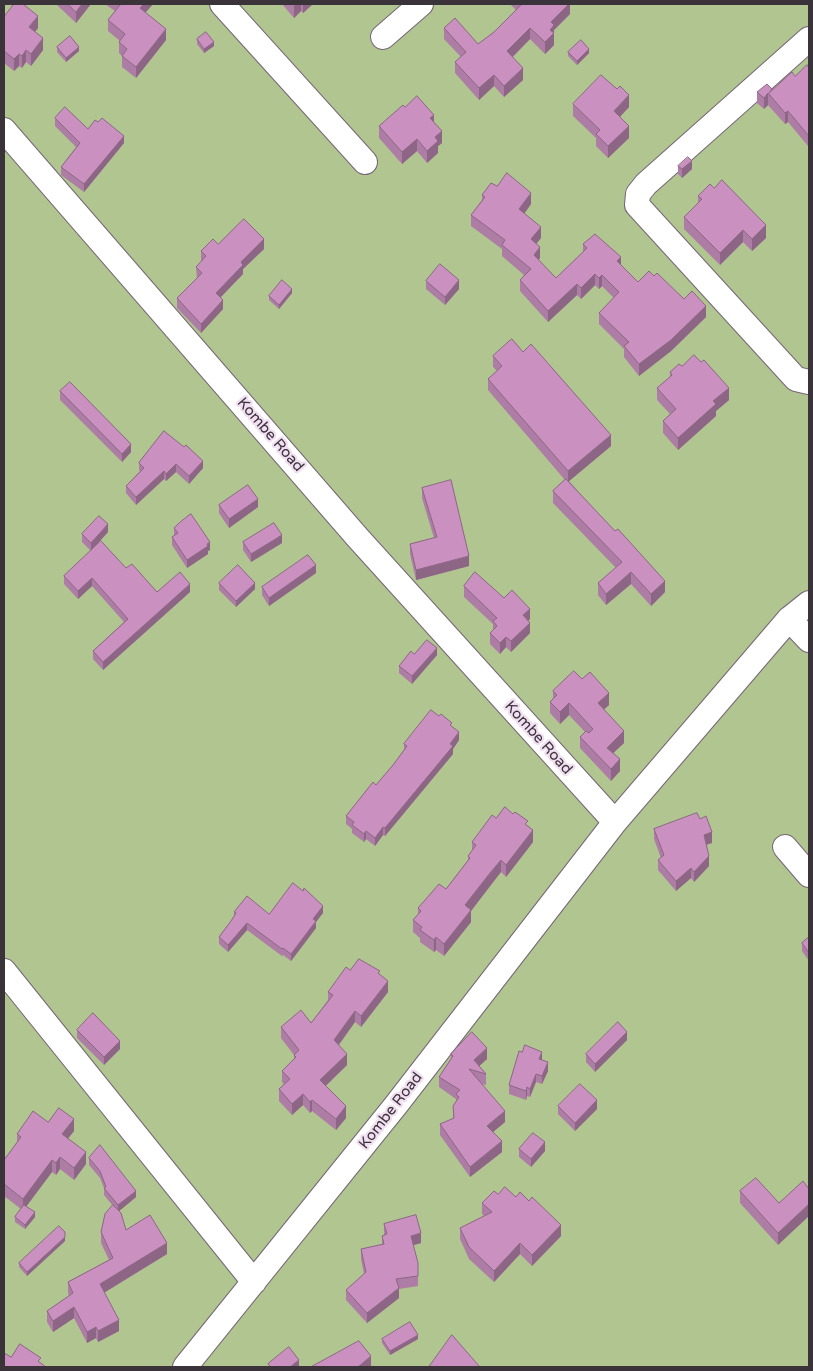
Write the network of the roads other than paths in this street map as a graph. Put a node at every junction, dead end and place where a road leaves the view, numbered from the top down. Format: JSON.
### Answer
{"nodes":[{"id":1,"x":222,"y":4,"type":"edge"},
{"id":2,"x":421,"y":4,"type":"edge"},
{"id":3,"x":383,"y":37,"type":"dead end"},
{"id":4,"x":809,"y":39,"type":"edge"},
{"id":5,"x":4,"y":130,"type":"edge"},
{"id":6,"x":365,"y":162,"type":"dead end"},
{"id":7,"x":809,"y":382,"type":"edge"},
{"id":8,"x":809,"y":603,"type":"edge"},
{"id":9,"x":789,"y":619,"type":"junction"},
{"id":10,"x":809,"y":640,"type":"edge"},
{"id":11,"x":616,"y":822,"type":"junction"},
{"id":12,"x":785,"y":848,"type":"dead end"},
{"id":13,"x":809,"y":875,"type":"edge"},
{"id":14,"x":4,"y":971,"type":"edge"},
{"id":15,"x":254,"y":1282,"type":"junction"},
{"id":16,"x":185,"y":1367,"type":"edge"}],
"edges":[{"from":1,"to":6,"type":"street"},
{"from":2,"to":3,"type":"street"},
{"from":4,"to":7,"type":"street"},
{"from":5,"to":11,"type":"street","name":"Kombe Road"},
{"from":8,"to":9,"type":"street"},
{"from":9,"to":10,"type":"street"},
{"from":9,"to":11,"type":"street"},
{"from":11,"to":15,"type":"street","name":"Kombe Road"},
{"from":12,"to":13,"type":"street"},
{"from":14,"to":15,"type":"street"},
{"from":15,"to":16,"type":"street","name":"Kombe Road"}]}
